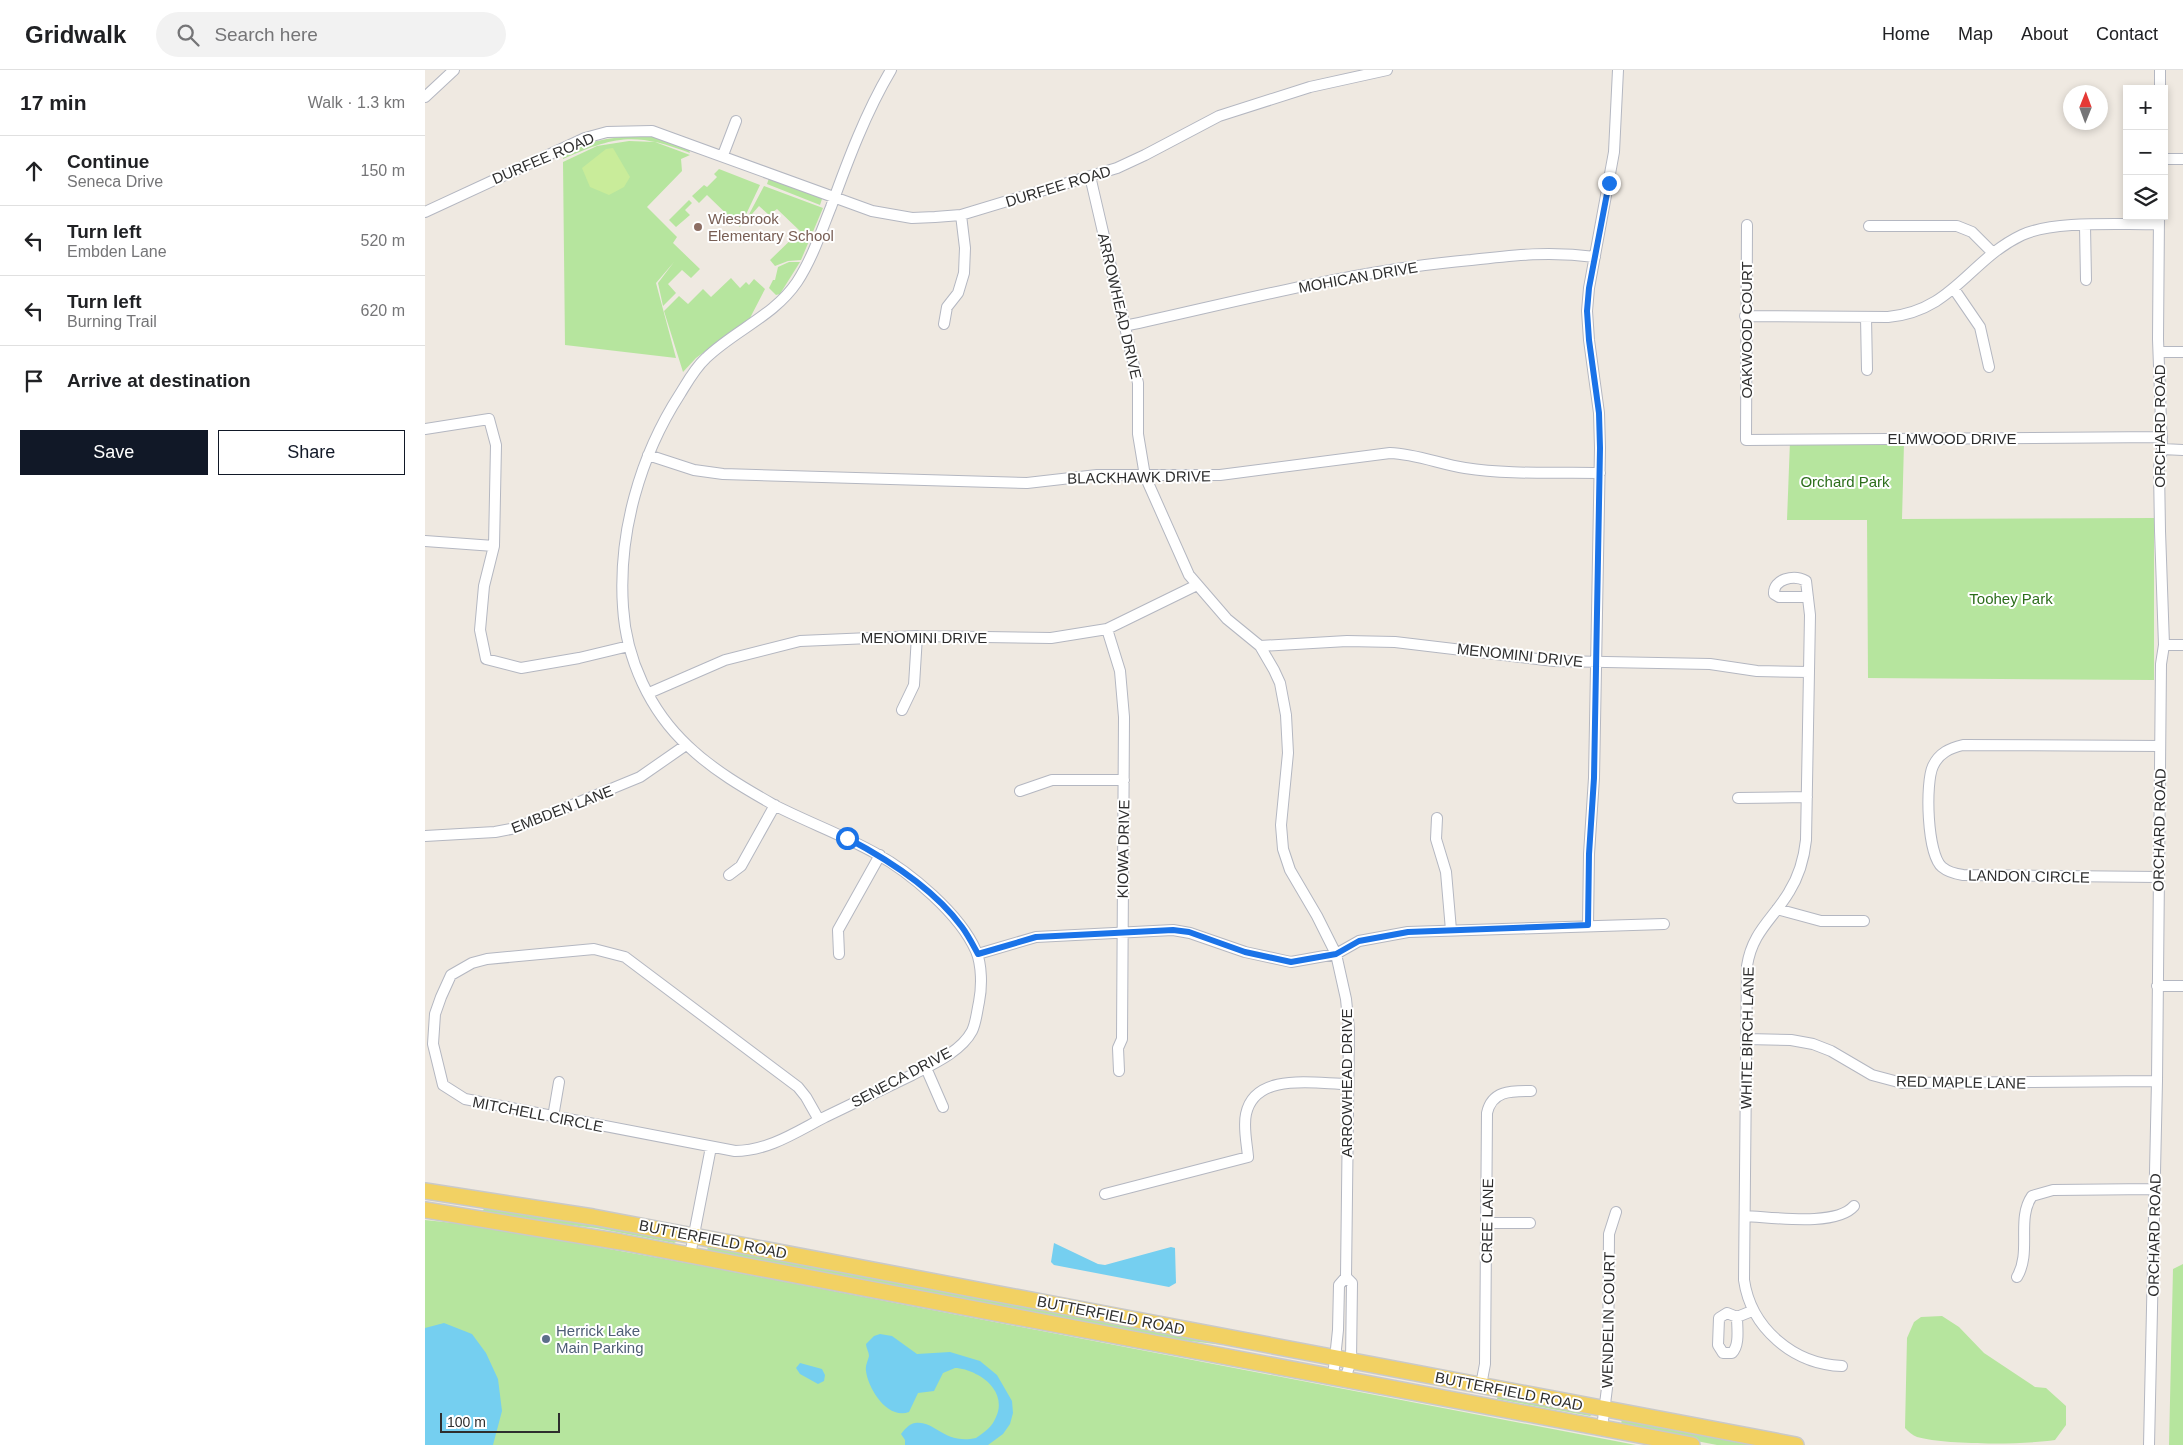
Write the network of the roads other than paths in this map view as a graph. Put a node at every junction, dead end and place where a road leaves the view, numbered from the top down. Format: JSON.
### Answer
{"nodes":[{"id":1,"x":454,"y":70,"type":"edge"},
{"id":2,"x":891,"y":70,"type":"edge"},
{"id":3,"x":1387,"y":70,"type":"edge"},
{"id":4,"x":1619,"y":70,"type":"edge"},
{"id":5,"x":2160,"y":70,"type":"edge"},
{"id":6,"x":2160,"y":85,"type":"edge"},
{"id":7,"x":425,"y":98,"type":"edge"},
{"id":8,"x":736,"y":121,"type":"dead end"},
{"id":9,"x":723,"y":156,"type":"junction"},
{"id":10,"x":2168,"y":159,"type":"edge"},
{"id":11,"x":2183,"y":159,"type":"edge"},
{"id":12,"x":1090,"y":176,"type":"junction"},
{"id":13,"x":834,"y":197,"type":"junction"},
{"id":14,"x":425,"y":212,"type":"edge"},
{"id":15,"x":961,"y":215,"type":"junction"},
{"id":16,"x":2159,"y":220,"type":"edge"},
{"id":17,"x":1747,"y":225,"type":"dead end"},
{"id":18,"x":1869,"y":226,"type":"dead end"},
{"id":19,"x":2085,"y":226,"type":"junction"},
{"id":20,"x":1993,"y":253,"type":"junction"},
{"id":21,"x":1595,"y":257,"type":"junction"},
{"id":22,"x":2086,"y":280,"type":"dead end"},
{"id":23,"x":1954,"y":289,"type":"junction"},
{"id":24,"x":1745,"y":316,"type":"junction"},
{"id":25,"x":1866,"y":317,"type":"junction"},
{"id":26,"x":944,"y":324,"type":"dead end"},
{"id":27,"x":1125,"y":326,"type":"junction"},
{"id":28,"x":2159,"y":352,"type":"junction"},
{"id":29,"x":2183,"y":352,"type":"edge"},
{"id":30,"x":1989,"y":367,"type":"dead end"},
{"id":31,"x":1867,"y":370,"type":"dead end"},
{"id":32,"x":425,"y":429,"type":"edge"},
{"id":33,"x":1746,"y":435,"type":"joint"},
{"id":34,"x":2162,"y":437,"type":"junction"},
{"id":35,"x":2162,"y":450,"type":"junction"},
{"id":36,"x":2183,"y":450,"type":"edge"},
{"id":37,"x":648,"y":455,"type":"junction"},
{"id":38,"x":1600,"y":473,"type":"junction"},
{"id":39,"x":1145,"y":476,"type":"junction"},
{"id":40,"x":425,"y":540,"type":"edge"},
{"id":41,"x":494,"y":546,"type":"junction"},
{"id":42,"x":1197,"y":585,"type":"junction"},
{"id":43,"x":1808,"y":597,"type":"junction"},
{"id":44,"x":1107,"y":629,"type":"junction"},
{"id":45,"x":917,"y":636,"type":"junction"},
{"id":46,"x":2163,"y":645,"type":"junction"},
{"id":47,"x":2183,"y":645,"type":"edge"},
{"id":48,"x":629,"y":646,"type":"junction"},
{"id":49,"x":1260,"y":646,"type":"junction"},
{"id":50,"x":1596,"y":662,"type":"junction"},
{"id":51,"x":1809,"y":672,"type":"junction"},
{"id":52,"x":649,"y":693,"type":"junction"},
{"id":53,"x":903,"y":710,"type":"dead end"},
{"id":54,"x":686,"y":745,"type":"junction"},
{"id":55,"x":2160,"y":746,"type":"junction"},
{"id":56,"x":1124,"y":780,"type":"junction"},
{"id":57,"x":1020,"y":791,"type":"dead end"},
{"id":58,"x":1807,"y":797,"type":"junction"},
{"id":59,"x":1739,"y":798,"type":"dead end"},
{"id":60,"x":775,"y":805,"type":"junction"},
{"id":61,"x":1437,"y":818,"type":"dead end"},
{"id":62,"x":425,"y":836,"type":"edge"},
{"id":63,"x":880,"y":855,"type":"junction"},
{"id":64,"x":729,"y":875,"type":"dead end"},
{"id":65,"x":2158,"y":878,"type":"junction"},
{"id":66,"x":1777,"y":910,"type":"junction"},
{"id":67,"x":1864,"y":920,"type":"dead end"},
{"id":68,"x":1664,"y":924,"type":"dead end"},
{"id":69,"x":1588,"y":925,"type":"junction"},
{"id":70,"x":1451,"y":930,"type":"junction"},
{"id":71,"x":1123,"y":931,"type":"junction"},
{"id":72,"x":839,"y":954,"type":"dead end"},
{"id":73,"x":978,"y":954,"type":"junction"},
{"id":74,"x":1336,"y":954,"type":"junction"},
{"id":75,"x":2157,"y":986,"type":"junction"},
{"id":76,"x":2183,"y":986,"type":"edge"},
{"id":77,"x":1746,"y":1039,"type":"junction"},
{"id":78,"x":926,"y":1068,"type":"junction"},
{"id":79,"x":1119,"y":1071,"type":"dead end"},
{"id":80,"x":559,"y":1082,"type":"dead end"},
{"id":81,"x":2157,"y":1082,"type":"junction"},
{"id":82,"x":1348,"y":1084,"type":"junction"},
{"id":83,"x":1531,"y":1091,"type":"dead end"},
{"id":84,"x":943,"y":1107,"type":"dead end"},
{"id":85,"x":553,"y":1117,"type":"junction"},
{"id":86,"x":819,"y":1120,"type":"junction"},
{"id":87,"x":711,"y":1147,"type":"junction"},
{"id":88,"x":2154,"y":1189,"type":"junction"},
{"id":89,"x":425,"y":1191,"type":"edge"},
{"id":90,"x":1105,"y":1194,"type":"dead end"},
{"id":91,"x":1854,"y":1206,"type":"dead end"},
{"id":92,"x":425,"y":1210,"type":"edge"},
{"id":93,"x":1617,"y":1212,"type":"dead end"},
{"id":94,"x":1745,"y":1216,"type":"junction"},
{"id":95,"x":1487,"y":1222,"type":"junction"},
{"id":96,"x":1530,"y":1223,"type":"dead end"},
{"id":97,"x":694,"y":1236,"type":"junction"},
{"id":98,"x":690,"y":1255,"type":"junction"},
{"id":99,"x":1346,"y":1277,"type":"junction"},
{"id":100,"x":2017,"y":1277,"type":"dead end"},
{"id":101,"x":1752,"y":1311,"type":"junction"},
{"id":102,"x":1737,"y":1317,"type":"dead end"},
{"id":103,"x":1335,"y":1357,"type":"junction"},
{"id":104,"x":1351,"y":1360,"type":"junction"},
{"id":105,"x":1842,"y":1366,"type":"dead end"},
{"id":106,"x":1339,"y":1378,"type":"junction"},
{"id":107,"x":1481,"y":1385,"type":"junction"},
{"id":108,"x":1606,"y":1409,"type":"junction"},
{"id":109,"x":1602,"y":1428,"type":"junction"},
{"id":110,"x":1692,"y":1445,"type":"edge"},
{"id":111,"x":1796,"y":1445,"type":"edge"},
{"id":112,"x":2149,"y":1445,"type":"edge"}],
"edges":[{"from":1,"to":7,"type":"street"},
{"from":2,"to":13,"type":"street","name":"SENECA DRIVE"},
{"from":3,"to":12,"type":"street","name":"DURFEE ROAD"},
{"from":4,"to":21,"type":"street"},
{"from":5,"to":6,"type":"street"},
{"from":8,"to":9,"type":"street"},
{"from":9,"to":13,"type":"street","name":"DURFEE ROAD"},
{"from":9,"to":14,"type":"street","name":"DURFEE ROAD"},
{"from":10,"to":11,"type":"street"},
{"from":12,"to":15,"type":"street","name":"DURFEE ROAD"},
{"from":12,"to":27,"type":"street","name":"ARROWHEAD DRIVE"},
{"from":13,"to":15,"type":"street","name":"DURFEE ROAD"},
{"from":13,"to":37,"type":"street","name":"SENECA DRIVE"},
{"from":15,"to":26,"type":"street"},
{"from":16,"to":19,"type":"street"},
{"from":16,"to":28,"type":"street","name":"ORCHARD ROAD"},
{"from":17,"to":24,"type":"street","name":"OAKWOOD COURT"},
{"from":18,"to":20,"type":"street"},
{"from":19,"to":20,"type":"street"},
{"from":19,"to":22,"type":"street"},
{"from":20,"to":23,"type":"street"},
{"from":21,"to":27,"type":"street","name":"MOHICAN DRIVE"},
{"from":21,"to":38,"type":"street"},
{"from":23,"to":25,"type":"street"},
{"from":23,"to":30,"type":"street"},
{"from":24,"to":25,"type":"street"},
{"from":24,"to":33,"type":"street","name":"OAKWOOD COURT"},
{"from":25,"to":31,"type":"street"},
{"from":27,"to":39,"type":"street","name":"ARROWHEAD DRIVE"},
{"from":28,"to":29,"type":"street"},
{"from":28,"to":34,"type":"street","name":"ORCHARD ROAD"},
{"from":32,"to":41,"type":"street"},
{"from":33,"to":34,"type":"street","name":"ELMWOOD DRIVE"},
{"from":34,"to":35,"type":"street","name":"ORCHARD ROAD"},
{"from":35,"to":36,"type":"street"},
{"from":35,"to":46,"type":"street","name":"ORCHARD ROAD"},
{"from":37,"to":39,"type":"street","name":"BLACKHAWK DRIVE"},
{"from":37,"to":48,"type":"street","name":"SENECA DRIVE"},
{"from":38,"to":39,"type":"street","name":"BLACKHAWK DRIVE"},
{"from":38,"to":50,"type":"street"},
{"from":39,"to":42,"type":"street","name":"ARROWHEAD DRIVE"},
{"from":40,"to":41,"type":"street"},
{"from":41,"to":48,"type":"street"},
{"from":42,"to":44,"type":"street","name":"MENOMINI DRIVE"},
{"from":42,"to":49,"type":"street","name":"ARROWHEAD DRIVE"},
{"from":43,"to":43,"type":"street","name":"WHITE BIRCH LANE"},
{"from":43,"to":51,"type":"street","name":"WHITE BIRCH LANE"},
{"from":44,"to":45,"type":"street","name":"MENOMINI DRIVE"},
{"from":44,"to":56,"type":"street","name":"KIOWA DRIVE"},
{"from":45,"to":52,"type":"street","name":"MENOMINI DRIVE"},
{"from":45,"to":53,"type":"street"},
{"from":46,"to":47,"type":"street"},
{"from":46,"to":55,"type":"street","name":"ORCHARD ROAD"},
{"from":48,"to":52,"type":"street","name":"SENECA DRIVE"},
{"from":49,"to":50,"type":"street","name":"MENOMINI DRIVE"},
{"from":49,"to":74,"type":"street","name":"ARROWHEAD DRIVE"},
{"from":50,"to":51,"type":"street","name":"MENOMINI DRIVE"},
{"from":50,"to":69,"type":"street"},
{"from":51,"to":58,"type":"street","name":"WHITE BIRCH LANE"},
{"from":52,"to":54,"type":"street","name":"SENECA DRIVE"},
{"from":54,"to":60,"type":"street","name":"SENECA DRIVE"},
{"from":54,"to":62,"type":"street","name":"EMBDEN LANE"},
{"from":55,"to":65,"type":"street","name":"ORCHARD ROAD"},
{"from":55,"to":65,"type":"street","name":"LANDON CIRCLE"},
{"from":56,"to":57,"type":"street"},
{"from":56,"to":71,"type":"street","name":"KIOWA DRIVE"},
{"from":58,"to":59,"type":"street"},
{"from":58,"to":66,"type":"street","name":"WHITE BIRCH LANE"},
{"from":60,"to":63,"type":"street","name":"SENECA DRIVE"},
{"from":60,"to":64,"type":"street"},
{"from":61,"to":70,"type":"street"},
{"from":63,"to":72,"type":"street"},
{"from":63,"to":73,"type":"street","name":"SENECA DRIVE"},
{"from":65,"to":75,"type":"street","name":"ORCHARD ROAD"},
{"from":66,"to":67,"type":"street"},
{"from":66,"to":77,"type":"street","name":"WHITE BIRCH LANE"},
{"from":68,"to":69,"type":"street"},
{"from":69,"to":70,"type":"street"},
{"from":70,"to":74,"type":"street"},
{"from":71,"to":73,"type":"street"},
{"from":71,"to":74,"type":"street"},
{"from":71,"to":79,"type":"street","name":"KIOWA DRIVE"},
{"from":73,"to":78,"type":"street","name":"SENECA DRIVE"},
{"from":74,"to":82,"type":"street","name":"ARROWHEAD DRIVE"},
{"from":75,"to":76,"type":"street"},
{"from":75,"to":81,"type":"street","name":"ORCHARD ROAD"},
{"from":77,"to":81,"type":"street","name":"RED MAPLE LANE"},
{"from":77,"to":94,"type":"street","name":"WHITE BIRCH LANE"},
{"from":78,"to":84,"type":"street"},
{"from":78,"to":86,"type":"street","name":"SENECA DRIVE"},
{"from":80,"to":85,"type":"street"},
{"from":81,"to":88,"type":"street","name":"ORCHARD ROAD"},
{"from":82,"to":90,"type":"street"},
{"from":82,"to":99,"type":"street","name":"ARROWHEAD DRIVE"},
{"from":83,"to":95,"type":"street","name":"CREE LANE"},
{"from":85,"to":86,"type":"street","name":"MITCHELL CIRCLE"},
{"from":85,"to":87,"type":"street","name":"MITCHELL CIRCLE"},
{"from":86,"to":87,"type":"street","name":"MITCHELL CIRCLE"},
{"from":87,"to":97,"type":"street"},
{"from":88,"to":100,"type":"street"},
{"from":88,"to":112,"type":"street","name":"ORCHARD ROAD"},
{"from":89,"to":97,"type":"main road","name":"BUTTERFIELD ROAD"},
{"from":91,"to":94,"type":"street"},
{"from":92,"to":98,"type":"main road","name":"BUTTERFIELD ROAD"},
{"from":93,"to":108,"type":"street","name":"WENDELIN COURT"},
{"from":94,"to":101,"type":"street","name":"WHITE BIRCH LANE"},
{"from":95,"to":96,"type":"street"},
{"from":95,"to":107,"type":"street","name":"CREE LANE"},
{"from":97,"to":98,"type":"street"},
{"from":97,"to":103,"type":"main road","name":"BUTTERFIELD ROAD"},
{"from":98,"to":106,"type":"main road","name":"BUTTERFIELD ROAD"},
{"from":99,"to":103,"type":"street","name":"ARROWHEAD DRIVE"},
{"from":99,"to":104,"type":"street","name":"ARROWHEAD DRIVE"},
{"from":101,"to":102,"type":"street"},
{"from":101,"to":105,"type":"street","name":"WHITE BIRCH LANE"},
{"from":103,"to":104,"type":"main road","name":"BUTTERFIELD ROAD"},
{"from":103,"to":106,"type":"street","name":"ARROWHEAD DRIVE"},
{"from":104,"to":106,"type":"street","name":"ARROWHEAD DRIVE"},
{"from":104,"to":107,"type":"main road","name":"BUTTERFIELD ROAD"},
{"from":106,"to":109,"type":"main road","name":"BUTTERFIELD ROAD"},
{"from":107,"to":108,"type":"main road","name":"BUTTERFIELD ROAD"},
{"from":108,"to":109,"type":"street","name":"WENDELIN COURT"},
{"from":108,"to":111,"type":"main road","name":"BUTTERFIELD ROAD"},
{"from":109,"to":110,"type":"main road","name":"BUTTERFIELD ROAD"}]}
